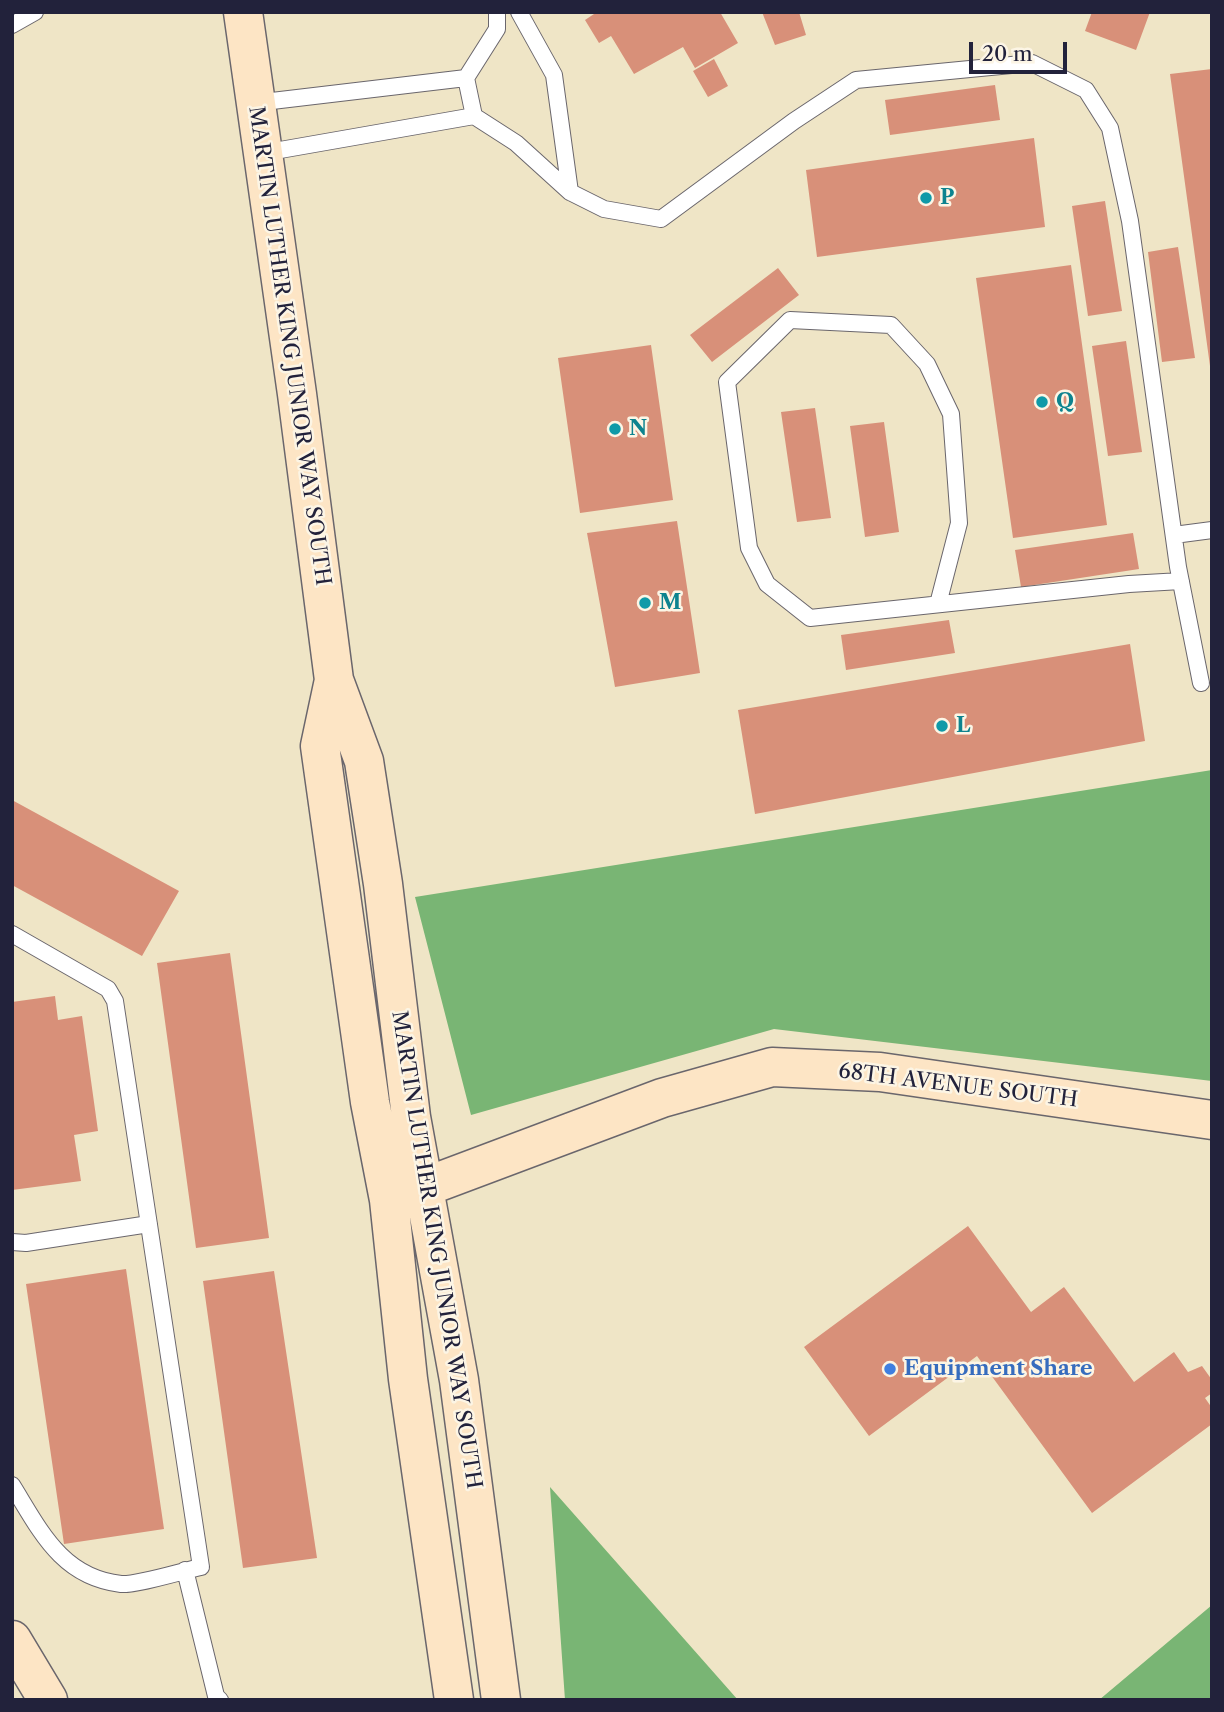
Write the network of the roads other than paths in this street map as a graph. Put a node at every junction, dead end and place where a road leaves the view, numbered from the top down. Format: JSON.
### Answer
{"nodes":[{"id":1,"x":35,"y":12,"type":"edge"},
{"id":2,"x":243,"y":12,"type":"edge"},
{"id":3,"x":497,"y":12,"type":"edge"},
{"id":4,"x":519,"y":12,"type":"edge"},
{"id":5,"x":12,"y":25,"type":"edge"},
{"id":6,"x":466,"y":78,"type":"junction"},
{"id":7,"x":255,"y":103,"type":"junction"},
{"id":8,"x":474,"y":116,"type":"junction"},
{"id":9,"x":263,"y":153,"type":"junction"},
{"id":10,"x":570,"y":192,"type":"junction"},
{"id":11,"x":1212,"y":530,"type":"edge"},
{"id":12,"x":1174,"y":536,"type":"junction"},
{"id":13,"x":1181,"y":581,"type":"junction"},
{"id":14,"x":938,"y":604,"type":"junction"},
{"id":15,"x":1201,"y":682,"type":"dead end"},
{"id":16,"x":12,"y":934,"type":"edge"},
{"id":17,"x":1212,"y":1120,"type":"edge"},
{"id":18,"x":406,"y":1194,"type":"junction"},
{"id":19,"x":149,"y":1224,"type":"junction"},
{"id":20,"x":12,"y":1242,"type":"edge"},
{"id":21,"x":12,"y":1485,"type":"edge"},
{"id":22,"x":185,"y":1570,"type":"junction"},
{"id":23,"x":12,"y":1640,"type":"edge"},
{"id":24,"x":48,"y":1700,"type":"edge"},
{"id":25,"x":220,"y":1700,"type":"edge"},
{"id":26,"x":454,"y":1700,"type":"edge"},
{"id":27,"x":501,"y":1700,"type":"edge"}],
"edges":[{"from":1,"to":5,"type":"lane"},
{"from":2,"to":7,"type":"main road","name":"MARTIN LUTHER KING JUNIOR WAY SOUTH"},
{"from":3,"to":6,"type":"lane"},
{"from":4,"to":10,"type":"lane"},
{"from":6,"to":7,"type":"lane"},
{"from":6,"to":8,"type":"lane"},
{"from":7,"to":9,"type":"main road","name":"MARTIN LUTHER KING JUNIOR WAY SOUTH"},
{"from":8,"to":9,"type":"lane"},
{"from":8,"to":10,"type":"lane"},
{"from":9,"to":18,"type":"main road","name":"MARTIN LUTHER KING JUNIOR WAY SOUTH"},
{"from":10,"to":12,"type":"lane"},
{"from":11,"to":12,"type":"lane"},
{"from":12,"to":13,"type":"lane"},
{"from":13,"to":14,"type":"lane"},
{"from":13,"to":15,"type":"lane"},
{"from":14,"to":14,"type":"lane"},
{"from":16,"to":19,"type":"lane"},
{"from":17,"to":18,"type":"main road","name":"68TH AVENUE SOUTH"},
{"from":18,"to":26,"type":"main road","name":"MARTIN LUTHER KING JUNIOR WAY SOUTH"},
{"from":18,"to":27,"type":"main road","name":"MARTIN LUTHER KING JUNIOR WAY SOUTH"},
{"from":19,"to":20,"type":"lane"},
{"from":19,"to":22,"type":"lane"},
{"from":21,"to":22,"type":"lane"},
{"from":22,"to":25,"type":"lane"},
{"from":23,"to":24,"type":"main road"}]}
